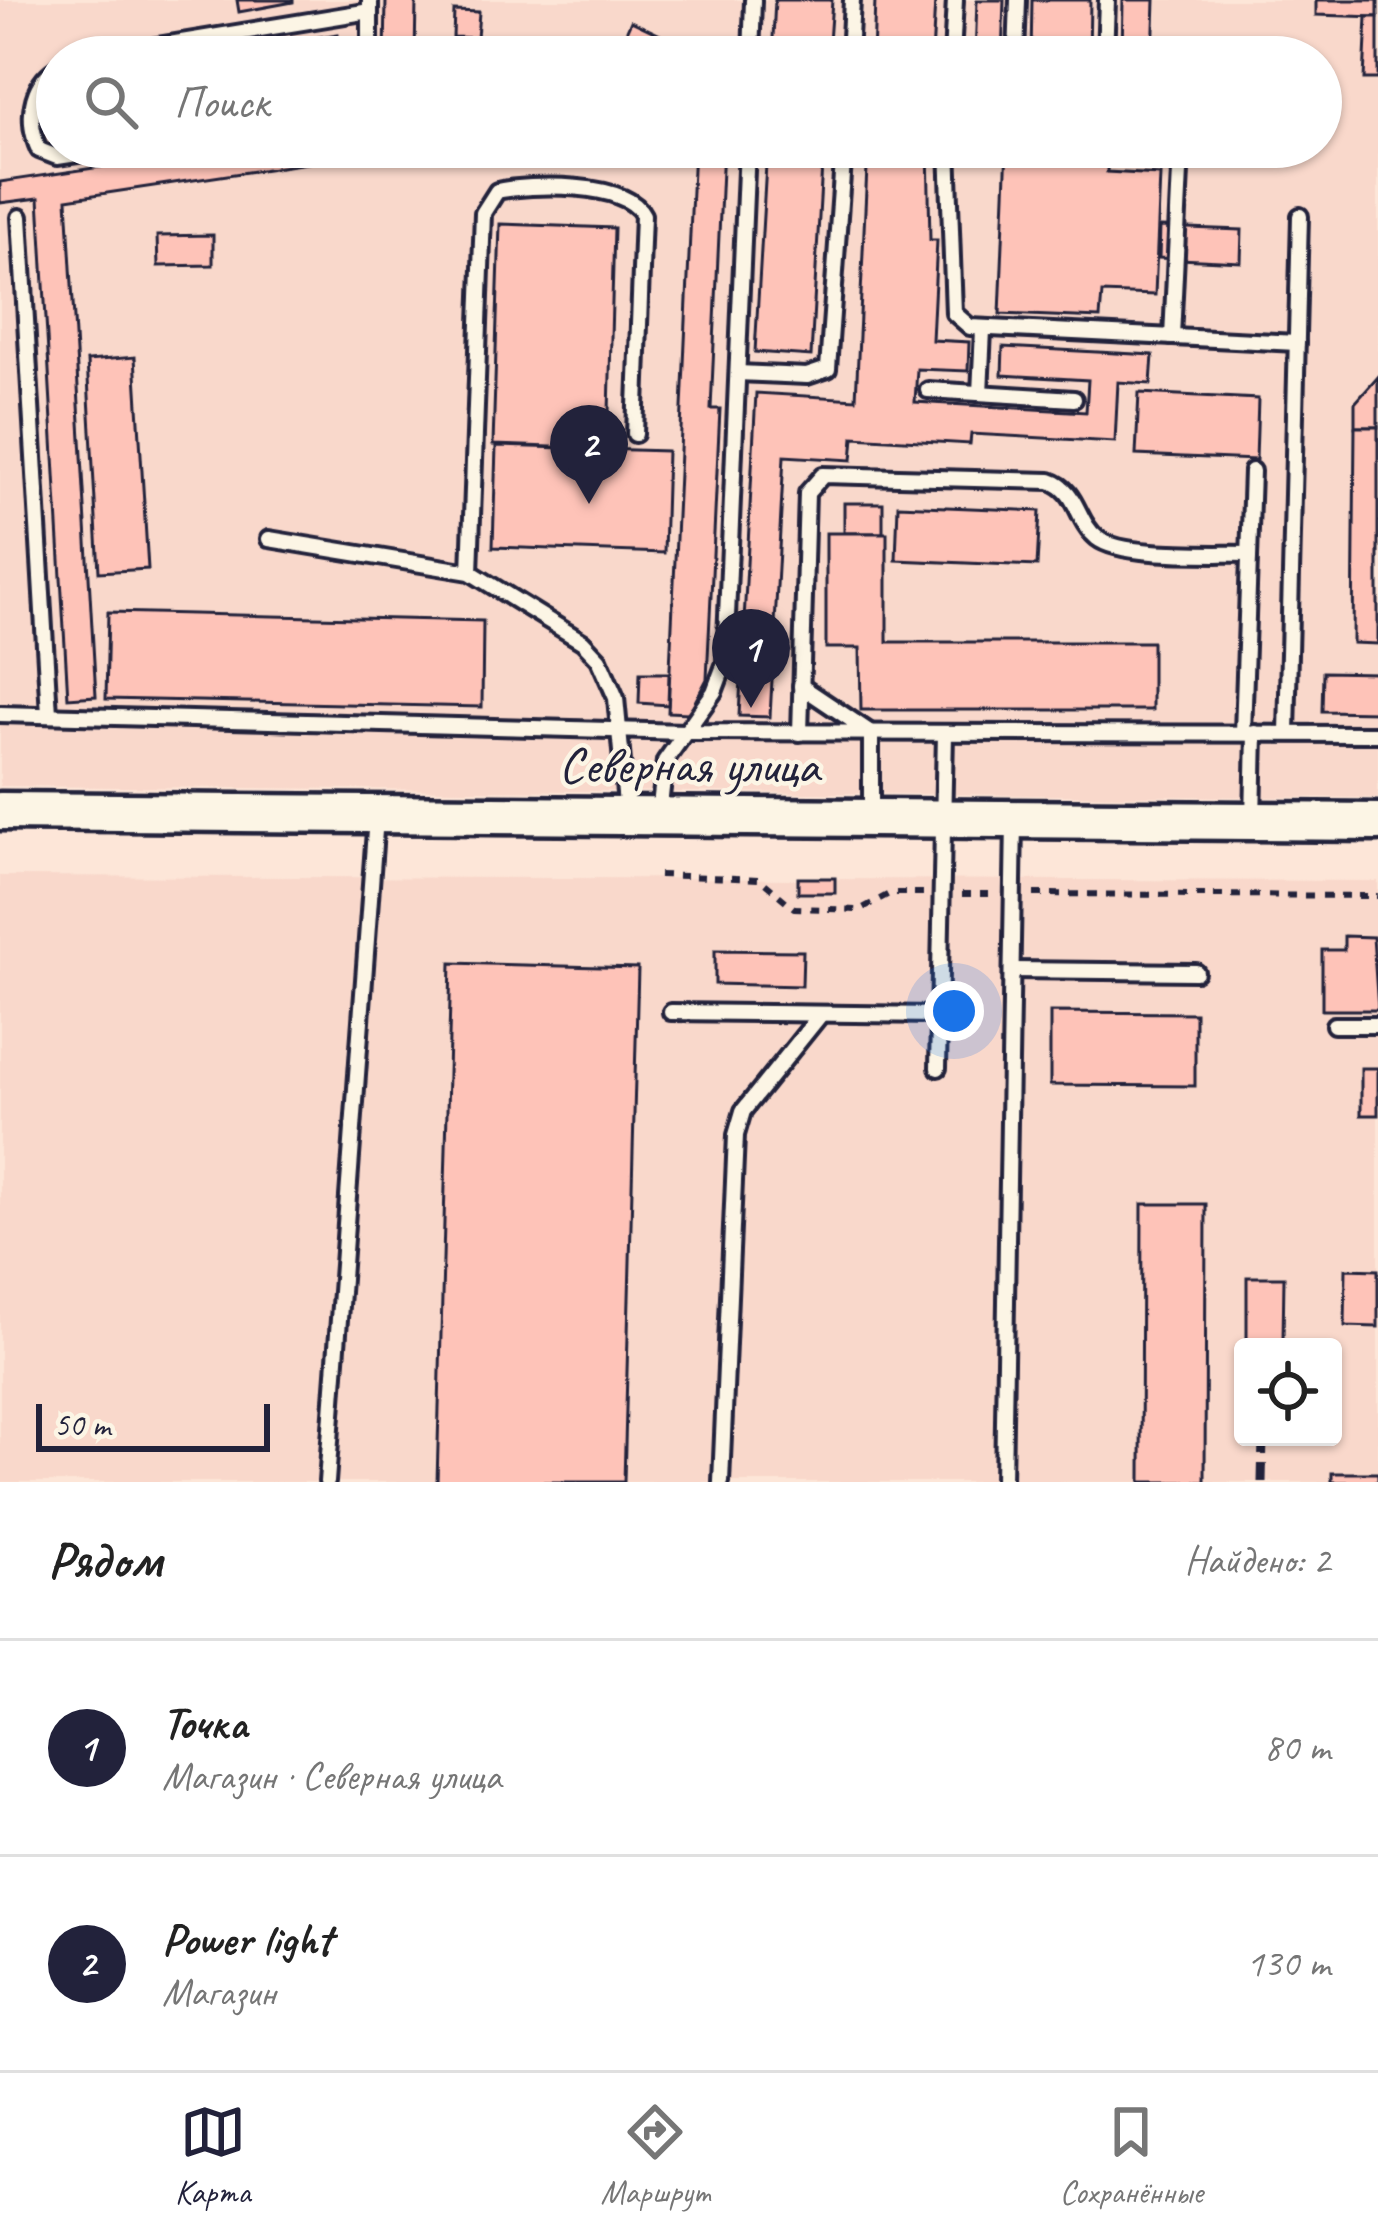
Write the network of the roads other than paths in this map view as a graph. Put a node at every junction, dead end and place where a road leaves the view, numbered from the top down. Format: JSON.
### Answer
{"nodes":[{"id":1,"x":753,"y":0,"type":"edge"},
{"id":2,"x":852,"y":0,"type":"edge"},
{"id":3,"x":955,"y":0,"type":"edge"},
{"id":4,"x":1018,"y":0,"type":"edge"},
{"id":5,"x":1107,"y":0,"type":"edge"},
{"id":6,"x":370,"y":6,"type":"edge"},
{"id":7,"x":205,"y":36,"type":"edge"},
{"id":8,"x":752,"y":36,"type":"edge"},
{"id":9,"x":850,"y":36,"type":"edge"},
{"id":10,"x":953,"y":36,"type":"edge"},
{"id":11,"x":1017,"y":36,"type":"edge"},
{"id":12,"x":1106,"y":36,"type":"edge"},
{"id":13,"x":36,"y":97,"type":"edge"},
{"id":14,"x":36,"y":132,"type":"edge"},
{"id":15,"x":746,"y":168,"type":"edge"},
{"id":16,"x":842,"y":168,"type":"edge"},
{"id":17,"x":949,"y":168,"type":"edge"},
{"id":18,"x":1178,"y":168,"type":"edge"},
{"id":19,"x":1300,"y":216,"type":"dead end"},
{"id":20,"x":20,"y":217,"type":"dead end"},
{"id":21,"x":983,"y":330,"type":"junction"},
{"id":22,"x":1172,"y":338,"type":"junction"},
{"id":23,"x":1297,"y":343,"type":"junction"},
{"id":24,"x":738,"y":373,"type":"junction"},
{"id":25,"x":928,"y":390,"type":"dead end"},
{"id":26,"x":980,"y":393,"type":"junction"},
{"id":27,"x":1075,"y":399,"type":"dead end"},
{"id":28,"x":635,"y":434,"type":"dead end"},
{"id":29,"x":1252,"y":471,"type":"dead end"},
{"id":30,"x":269,"y":539,"type":"dead end"},
{"id":31,"x":1249,"y":554,"type":"junction"},
{"id":32,"x":470,"y":572,"type":"junction"},
{"id":33,"x":801,"y":686,"type":"junction"},
{"id":34,"x":0,"y":714,"type":"edge"},
{"id":35,"x":49,"y":714,"type":"junction"},
{"id":36,"x":622,"y":730,"type":"junction"},
{"id":37,"x":686,"y":731,"type":"junction"},
{"id":38,"x":800,"y":733,"type":"junction"},
{"id":39,"x":872,"y":733,"type":"junction"},
{"id":40,"x":945,"y":733,"type":"junction"},
{"id":41,"x":1249,"y":733,"type":"junction"},
{"id":42,"x":1286,"y":734,"type":"junction"},
{"id":43,"x":1378,"y":734,"type":"edge"},
{"id":44,"x":0,"y":811,"type":"edge"},
{"id":45,"x":376,"y":813,"type":"junction"},
{"id":46,"x":643,"y":815,"type":"junction"},
{"id":47,"x":871,"y":817,"type":"junction"},
{"id":48,"x":943,"y":818,"type":"junction"},
{"id":49,"x":1014,"y":818,"type":"junction"},
{"id":50,"x":1253,"y":820,"type":"junction"},
{"id":51,"x":1378,"y":822,"type":"edge"},
{"id":52,"x":1012,"y":970,"type":"junction"},
{"id":53,"x":1196,"y":972,"type":"dead end"},
{"id":54,"x":671,"y":1012,"type":"dead end"},
{"id":55,"x":821,"y":1014,"type":"junction"},
{"id":56,"x":939,"y":1015,"type":"junction"},
{"id":57,"x":1334,"y":1024,"type":"dead end"},
{"id":58,"x":1378,"y":1025,"type":"edge"},
{"id":59,"x":938,"y":1068,"type":"dead end"},
{"id":60,"x":327,"y":1482,"type":"edge"},
{"id":61,"x":722,"y":1482,"type":"edge"},
{"id":62,"x":1003,"y":1482,"type":"edge"}],
"edges":[{"from":1,"to":8,"type":"lane"},
{"from":2,"to":9,"type":"lane"},
{"from":3,"to":10,"type":"lane"},
{"from":4,"to":11,"type":"lane"},
{"from":5,"to":12,"type":"lane"},
{"from":6,"to":7,"type":"lane"},
{"from":13,"to":14,"type":"lane"},
{"from":15,"to":24,"type":"lane"},
{"from":16,"to":24,"type":"lane"},
{"from":17,"to":21,"type":"lane"},
{"from":18,"to":22,"type":"lane"},
{"from":19,"to":23,"type":"lane"},
{"from":20,"to":35,"type":"lane"},
{"from":21,"to":22,"type":"lane"},
{"from":21,"to":26,"type":"lane"},
{"from":22,"to":23,"type":"lane"},
{"from":23,"to":42,"type":"lane"},
{"from":24,"to":37,"type":"lane"},
{"from":25,"to":26,"type":"lane"},
{"from":26,"to":27,"type":"lane"},
{"from":28,"to":32,"type":"lane"},
{"from":29,"to":31,"type":"lane"},
{"from":30,"to":32,"type":"lane"},
{"from":31,"to":33,"type":"lane"},
{"from":31,"to":41,"type":"lane"},
{"from":32,"to":36,"type":"lane"},
{"from":33,"to":38,"type":"lane"},
{"from":33,"to":39,"type":"lane"},
{"from":34,"to":35,"type":"lane"},
{"from":35,"to":36,"type":"lane"},
{"from":36,"to":37,"type":"lane"},
{"from":36,"to":46,"type":"lane"},
{"from":37,"to":38,"type":"lane"},
{"from":37,"to":46,"type":"lane"},
{"from":38,"to":39,"type":"lane"},
{"from":39,"to":40,"type":"lane"},
{"from":39,"to":47,"type":"lane"},
{"from":40,"to":41,"type":"lane"},
{"from":40,"to":48,"type":"lane"},
{"from":41,"to":42,"type":"lane"},
{"from":41,"to":50,"type":"lane"},
{"from":42,"to":43,"type":"lane"},
{"from":44,"to":45,"type":"main road","name":"Северная улица"},
{"from":45,"to":46,"type":"main road","name":"Северная улица"},
{"from":45,"to":60,"type":"lane"},
{"from":46,"to":47,"type":"main road","name":"Северная улица"},
{"from":47,"to":48,"type":"main road","name":"Северная улица"},
{"from":48,"to":49,"type":"main road","name":"Северная улица"},
{"from":48,"to":56,"type":"lane"},
{"from":49,"to":50,"type":"main road","name":"Северная улица"},
{"from":49,"to":52,"type":"lane"},
{"from":50,"to":51,"type":"main road","name":"Северная улица"},
{"from":52,"to":53,"type":"lane"},
{"from":52,"to":62,"type":"lane"},
{"from":54,"to":55,"type":"lane"},
{"from":55,"to":56,"type":"lane"},
{"from":55,"to":61,"type":"lane"},
{"from":56,"to":59,"type":"lane"},
{"from":57,"to":58,"type":"lane"}]}
